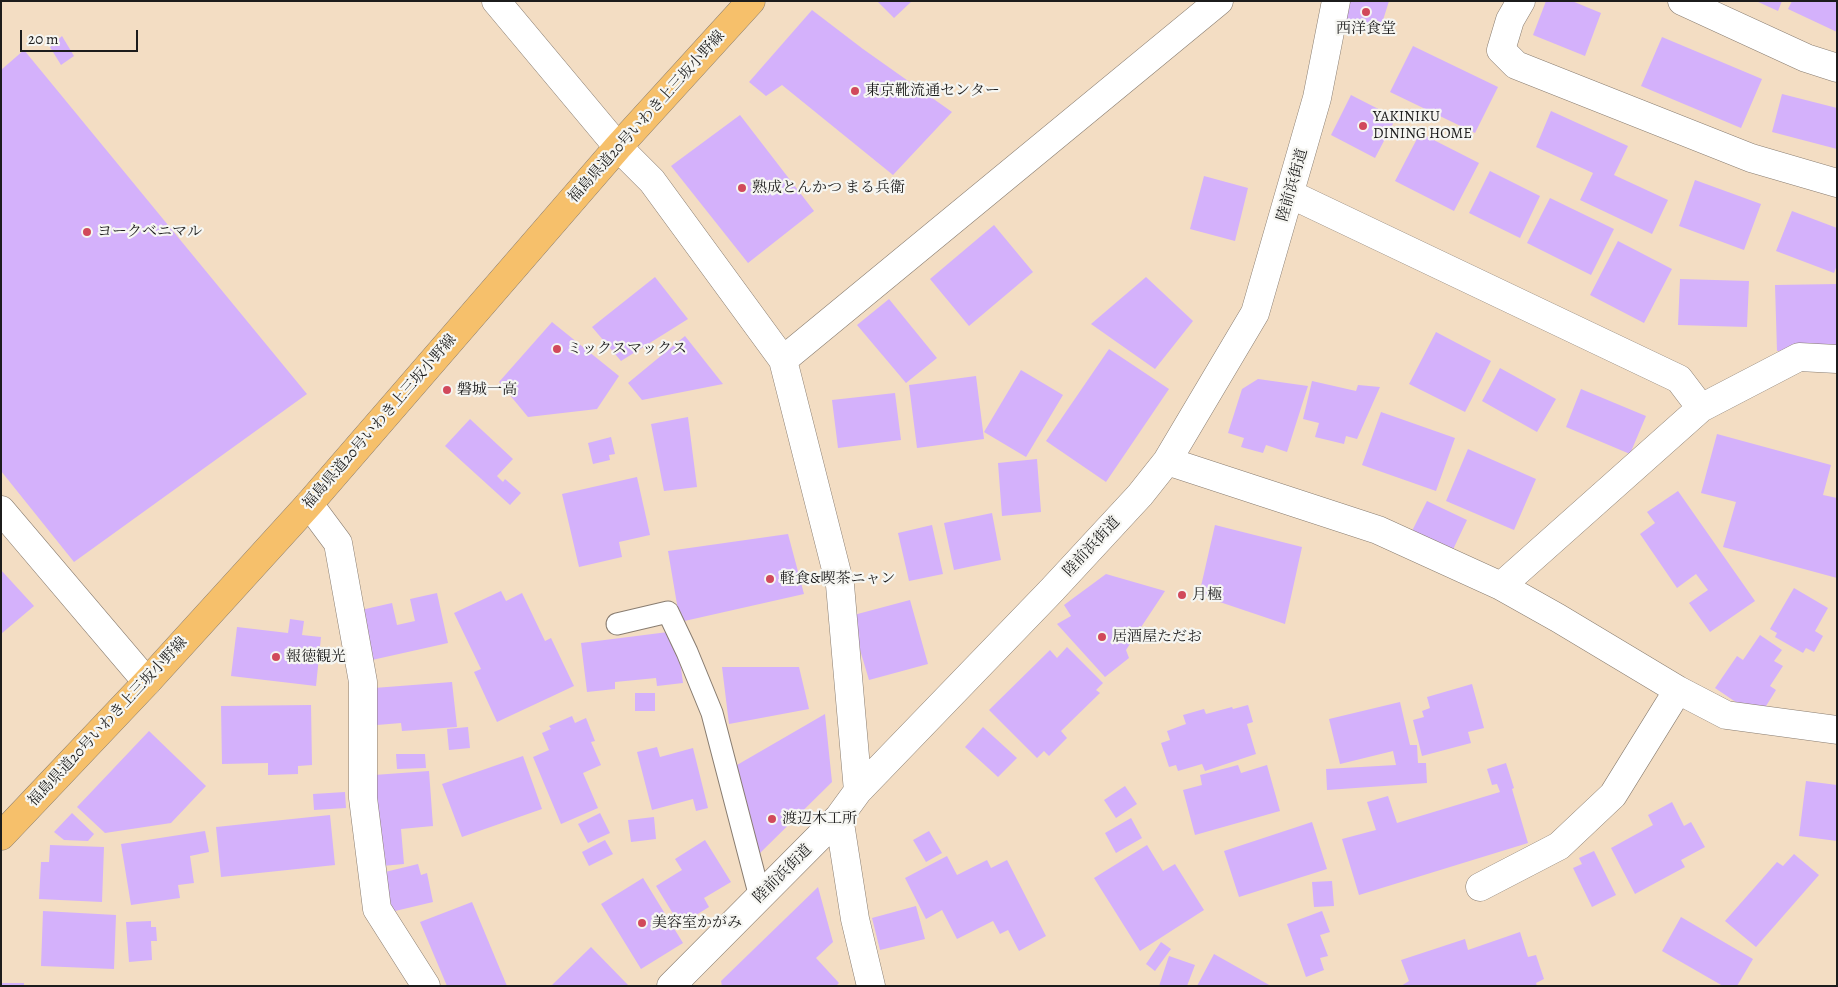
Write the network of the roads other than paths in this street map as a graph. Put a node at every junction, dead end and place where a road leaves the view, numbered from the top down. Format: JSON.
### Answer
{"nodes":[{"id":1,"x":496,"y":1,"type":"edge"},
{"id":2,"x":751,"y":1,"type":"edge"},
{"id":3,"x":1219,"y":1,"type":"edge"},
{"id":4,"x":1336,"y":1,"type":"edge"},
{"id":5,"x":1521,"y":1,"type":"edge"},
{"id":6,"x":1682,"y":1,"type":"edge"},
{"id":7,"x":1837,"y":68,"type":"edge"},
{"id":8,"x":618,"y":147,"type":"junction"},
{"id":9,"x":1837,"y":183,"type":"edge"},
{"id":10,"x":1290,"y":194,"type":"junction"},
{"id":11,"x":1837,"y":359,"type":"edge"},
{"id":12,"x":783,"y":360,"type":"junction"},
{"id":13,"x":1702,"y":408,"type":"junction"},
{"id":14,"x":1167,"y":461,"type":"junction"},
{"id":15,"x":309,"y":504,"type":"junction"},
{"id":16,"x":1,"y":510,"type":"edge"},
{"id":17,"x":1501,"y":586,"type":"junction"},
{"id":18,"x":616,"y":624,"type":"dead end"},
{"id":19,"x":147,"y":682,"type":"junction"},
{"id":20,"x":1678,"y":690,"type":"junction"},
{"id":21,"x":1837,"y":730,"type":"edge"},
{"id":22,"x":858,"y":791,"type":"junction"},
{"id":23,"x":839,"y":816,"type":"junction"},
{"id":24,"x":1,"y":836,"type":"edge"},
{"id":25,"x":1480,"y":887,"type":"dead end"},
{"id":26,"x":760,"y":897,"type":"junction"},
{"id":27,"x":426,"y":986,"type":"edge"},
{"id":28,"x":671,"y":986,"type":"edge"},
{"id":29,"x":871,"y":986,"type":"edge"}],
"edges":[{"from":1,"to":8,"type":"street"},
{"from":2,"to":8,"type":"main road","name":"福島県道20号いわき上三坂小野線"},
{"from":3,"to":12,"type":"street"},
{"from":4,"to":10,"type":"street","name":"陸前浜街道"},
{"from":5,"to":9,"type":"street"},
{"from":6,"to":7,"type":"street"},
{"from":8,"to":12,"type":"street"},
{"from":8,"to":15,"type":"main road","name":"福島県道20号いわき上三坂小野線"},
{"from":10,"to":13,"type":"street"},
{"from":10,"to":14,"type":"street","name":"陸前浜街道"},
{"from":11,"to":13,"type":"street"},
{"from":12,"to":22,"type":"street"},
{"from":13,"to":17,"type":"street"},
{"from":14,"to":17,"type":"street"},
{"from":14,"to":22,"type":"street","name":"陸前浜街道"},
{"from":15,"to":19,"type":"main road","name":"福島県道20号いわき上三坂小野線"},
{"from":15,"to":27,"type":"street"},
{"from":16,"to":19,"type":"street"},
{"from":17,"to":20,"type":"street"},
{"from":18,"to":26,"type":"lane"},
{"from":19,"to":24,"type":"main road","name":"福島県道20号いわき上三坂小野線"},
{"from":20,"to":21,"type":"street"},
{"from":20,"to":25,"type":"street"},
{"from":22,"to":23,"type":"street","name":"陸前浜街道"},
{"from":23,"to":26,"type":"street","name":"陸前浜街道"},
{"from":23,"to":29,"type":"street"},
{"from":26,"to":28,"type":"street","name":"陸前浜街道"}]}
